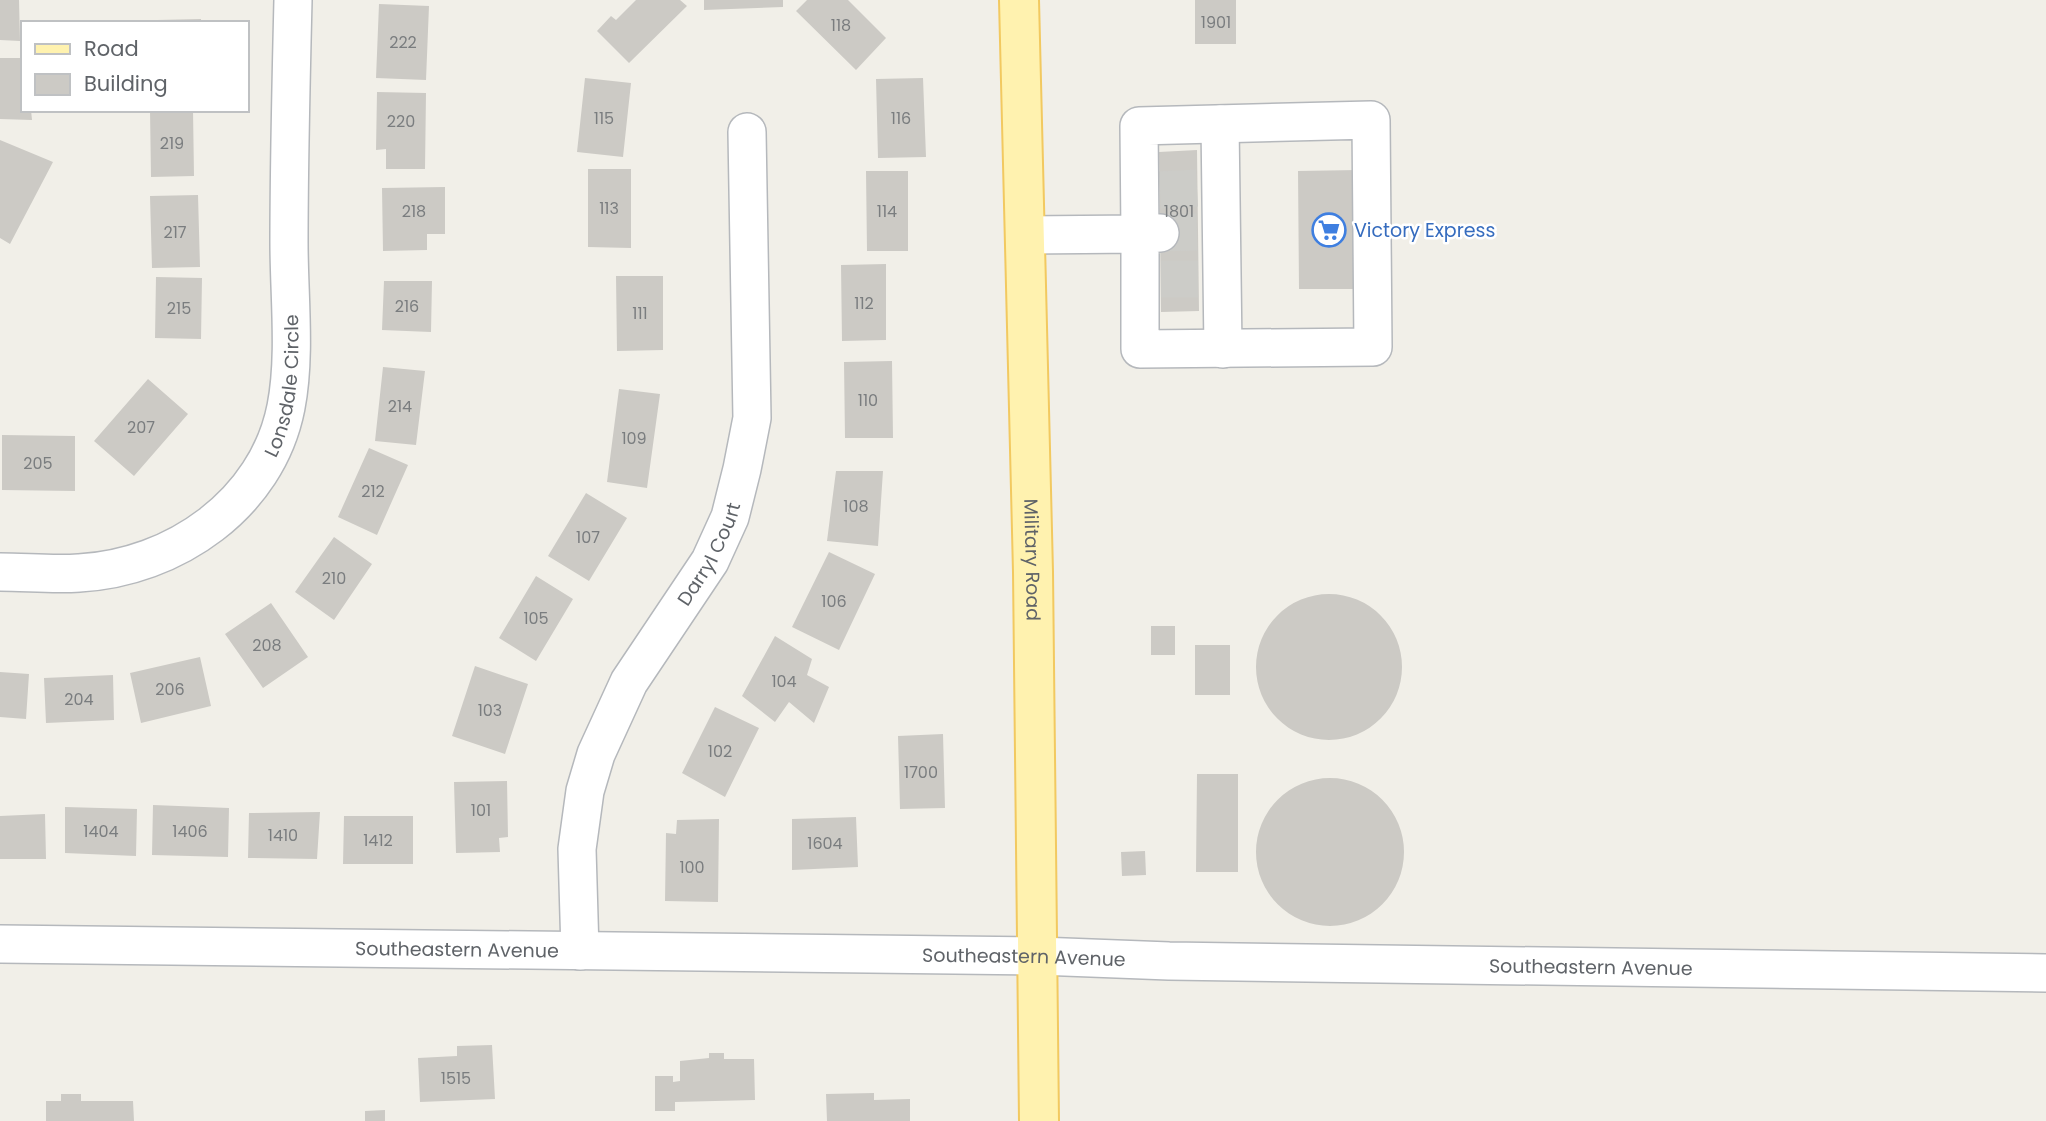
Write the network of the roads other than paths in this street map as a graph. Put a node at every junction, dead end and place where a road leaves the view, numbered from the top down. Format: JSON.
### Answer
{"nodes":[{"id":1,"x":293,"y":0,"type":"edge"},
{"id":2,"x":1019,"y":0,"type":"edge"},
{"id":3,"x":1220,"y":124,"type":"junction"},
{"id":4,"x":747,"y":132,"type":"dead end"},
{"id":5,"x":1150,"y":234,"type":"junction"},
{"id":6,"x":1025,"y":235,"type":"junction"},
{"id":7,"x":1223,"y":349,"type":"junction"},
{"id":8,"x":0,"y":572,"type":"edge"},
{"id":9,"x":0,"y":944,"type":"edge"},
{"id":10,"x":580,"y":951,"type":"junction"},
{"id":11,"x":1038,"y":956,"type":"junction"},
{"id":12,"x":2046,"y":973,"type":"edge"},
{"id":13,"x":1039,"y":1121,"type":"edge"}],
"edges":[{"from":1,"to":8,"type":"street","name":"Lonsdale Circle"},
{"from":2,"to":6,"type":"main road","name":"Military Road"},
{"from":3,"to":5,"type":"street"},
{"from":3,"to":7,"type":"street"},
{"from":3,"to":7,"type":"street"},
{"from":4,"to":10,"type":"street","name":"Darryl Court"},
{"from":5,"to":6,"type":"street"},
{"from":5,"to":7,"type":"street"},
{"from":6,"to":11,"type":"main road","name":"Military Road"},
{"from":9,"to":10,"type":"street","name":"Southeastern Avenue"},
{"from":10,"to":11,"type":"street","name":"Southeastern Avenue"},
{"from":11,"to":12,"type":"street","name":"Southeastern Avenue"},
{"from":11,"to":13,"type":"main road","name":"Military Road"}]}
